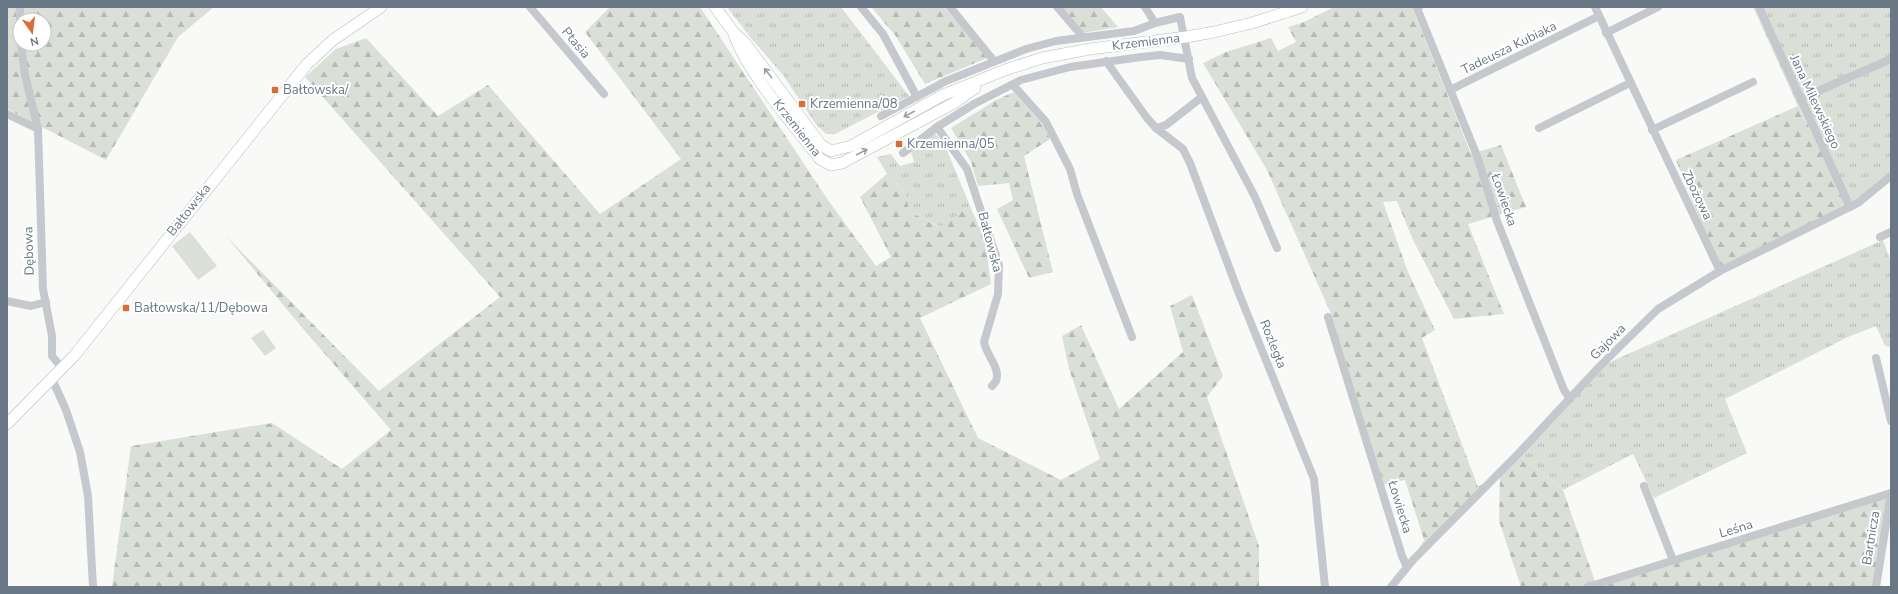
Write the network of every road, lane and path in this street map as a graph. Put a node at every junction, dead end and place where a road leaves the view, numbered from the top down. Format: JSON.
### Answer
{"nodes":[{"id":1,"x":382,"y":7,"type":"edge"},
{"id":2,"x":530,"y":7,"type":"edge"},
{"id":3,"x":714,"y":7,"type":"edge"},
{"id":4,"x":861,"y":7,"type":"edge"},
{"id":5,"x":950,"y":7,"type":"edge"},
{"id":6,"x":1057,"y":7,"type":"edge"},
{"id":7,"x":1145,"y":7,"type":"edge"},
{"id":8,"x":1302,"y":7,"type":"edge"},
{"id":9,"x":1418,"y":7,"type":"edge"},
{"id":10,"x":1595,"y":7,"type":"edge"},
{"id":11,"x":1658,"y":7,"type":"edge"},
{"id":12,"x":1759,"y":7,"type":"edge"},
{"id":13,"x":1599,"y":16,"type":"junction"},
{"id":14,"x":1155,"y":23,"type":"junction"},
{"id":15,"x":1606,"y":33,"type":"junction"},
{"id":16,"x":1083,"y":37,"type":"junction"},
{"id":17,"x":1186,"y":37,"type":"junction"},
{"id":18,"x":23,"y":52,"type":"edge"},
{"id":19,"x":1189,"y":59,"type":"junction"},
{"id":20,"x":1891,"y":59,"type":"edge"},
{"id":21,"x":994,"y":61,"type":"junction"},
{"id":22,"x":1106,"y":62,"type":"junction"},
{"id":23,"x":1753,"y":82,"type":"dead end"},
{"id":24,"x":1630,"y":83,"type":"junction"},
{"id":25,"x":1013,"y":85,"type":"junction"},
{"id":26,"x":1450,"y":90,"type":"junction"},
{"id":27,"x":604,"y":94,"type":"dead end"},
{"id":28,"x":917,"y":97,"type":"junction"},
{"id":29,"x":1202,"y":97,"type":"junction"},
{"id":30,"x":1800,"y":99,"type":"junction"},
{"id":31,"x":7,"y":114,"type":"edge"},
{"id":32,"x":882,"y":116,"type":"dead end"},
{"id":33,"x":937,"y":127,"type":"junction"},
{"id":34,"x":1156,"y":128,"type":"junction"},
{"id":35,"x":1539,"y":128,"type":"dead end"},
{"id":36,"x":38,"y":129,"type":"junction"},
{"id":37,"x":1652,"y":130,"type":"junction"},
{"id":38,"x":903,"y":153,"type":"dead end"},
{"id":39,"x":1891,"y":176,"type":"edge"},
{"id":40,"x":1850,"y":207,"type":"junction"},
{"id":41,"x":1891,"y":232,"type":"edge"},
{"id":42,"x":1880,"y":237,"type":"dead end"},
{"id":43,"x":1277,"y":248,"type":"dead end"},
{"id":44,"x":1720,"y":271,"type":"junction"},
{"id":45,"x":7,"y":300,"type":"edge"},
{"id":46,"x":46,"y":302,"type":"junction"},
{"id":47,"x":1328,"y":317,"type":"dead end"},
{"id":48,"x":1132,"y":337,"type":"dead end"},
{"id":49,"x":1876,"y":358,"type":"dead end"},
{"id":50,"x":62,"y":368,"type":"junction"},
{"id":51,"x":52,"y":379,"type":"junction"},
{"id":52,"x":992,"y":386,"type":"dead end"},
{"id":53,"x":1570,"y":399,"type":"junction"},
{"id":54,"x":1891,"y":421,"type":"edge"},
{"id":55,"x":7,"y":424,"type":"edge"},
{"id":56,"x":1644,"y":486,"type":"dead end"},
{"id":57,"x":1891,"y":493,"type":"edge"},
{"id":58,"x":1673,"y":560,"type":"junction"},
{"id":59,"x":1407,"y":567,"type":"junction"},
{"id":60,"x":93,"y":587,"type":"edge"},
{"id":61,"x":1325,"y":587,"type":"edge"},
{"id":62,"x":1391,"y":587,"type":"edge"},
{"id":63,"x":1588,"y":587,"type":"edge"},
{"id":64,"x":1876,"y":587,"type":"edge"}],
"edges":[{"from":1,"to":50,"type":"main road","name":"Bałtowska"},
{"from":2,"to":27,"type":"street","name":"Ptasia"},
{"from":3,"to":17,"type":"main road","name":"Krzemienna"},
{"from":4,"to":28,"type":"street"},
{"from":5,"to":21,"type":"street"},
{"from":6,"to":16,"type":"street"},
{"from":7,"to":14,"type":"street"},
{"from":8,"to":17,"type":"main road","name":"Krzemienna"},
{"from":9,"to":26,"type":"street","name":"Łowiecka"},
{"from":10,"to":13,"type":"street","name":"Zbożowa"},
{"from":11,"to":15,"type":"street"},
{"from":12,"to":30,"type":"street","name":"Jana Milewskiego"},
{"from":13,"to":15,"type":"street","name":"Zbożowa"},
{"from":13,"to":26,"type":"street","name":"Tadeusza Kubiaka"},
{"from":14,"to":16,"type":"street"},
{"from":14,"to":17,"type":"street"},
{"from":15,"to":24,"type":"street","name":"Zbożowa"},
{"from":16,"to":21,"type":"street"},
{"from":17,"to":19,"type":"street"},
{"from":18,"to":36,"type":"street","name":"Dębowa"},
{"from":19,"to":22,"type":"street"},
{"from":19,"to":29,"type":"street"},
{"from":20,"to":30,"type":"street"},
{"from":21,"to":28,"type":"street"},
{"from":22,"to":25,"type":"street"},
{"from":22,"to":34,"type":"street","name":"Rozległa"},
{"from":23,"to":37,"type":"street"},
{"from":24,"to":35,"type":"street"},
{"from":24,"to":37,"type":"street","name":"Zbożowa"},
{"from":25,"to":33,"type":"street"},
{"from":25,"to":48,"type":"street"},
{"from":26,"to":53,"type":"street","name":"Łowiecka"},
{"from":28,"to":32,"type":"street"},
{"from":29,"to":34,"type":"street"},
{"from":29,"to":43,"type":"street"},
{"from":30,"to":40,"type":"street","name":"Jana Milewskiego"},
{"from":31,"to":36,"type":"street"},
{"from":33,"to":38,"type":"street"},
{"from":33,"to":52,"type":"street","name":"Bałtowska"},
{"from":34,"to":61,"type":"street","name":"Rozległa"},
{"from":36,"to":46,"type":"street","name":"Dębowa"},
{"from":37,"to":44,"type":"street","name":"Zbożowa"},
{"from":39,"to":40,"type":"street","name":"Gajowa"},
{"from":40,"to":44,"type":"street","name":"Gajowa"},
{"from":41,"to":42,"type":"street"},
{"from":44,"to":53,"type":"street","name":"Gajowa"},
{"from":45,"to":46,"type":"street"},
{"from":46,"to":50,"type":"street","name":"Dębowa"},
{"from":47,"to":59,"type":"street","name":"Łowiecka"},
{"from":49,"to":54,"type":"street"},
{"from":50,"to":51,"type":"main road","name":"Bałtowska"},
{"from":51,"to":55,"type":"main road","name":"Bałtowska"},
{"from":51,"to":60,"type":"street"},
{"from":53,"to":59,"type":"street","name":"Gajowa"},
{"from":56,"to":58,"type":"street"},
{"from":57,"to":58,"type":"street","name":"Leśna"},
{"from":57,"to":64,"type":"street","name":"Bartnicza"},
{"from":58,"to":63,"type":"street","name":"Leśna"},
{"from":59,"to":62,"type":"street","name":"Gajowa"}]}
